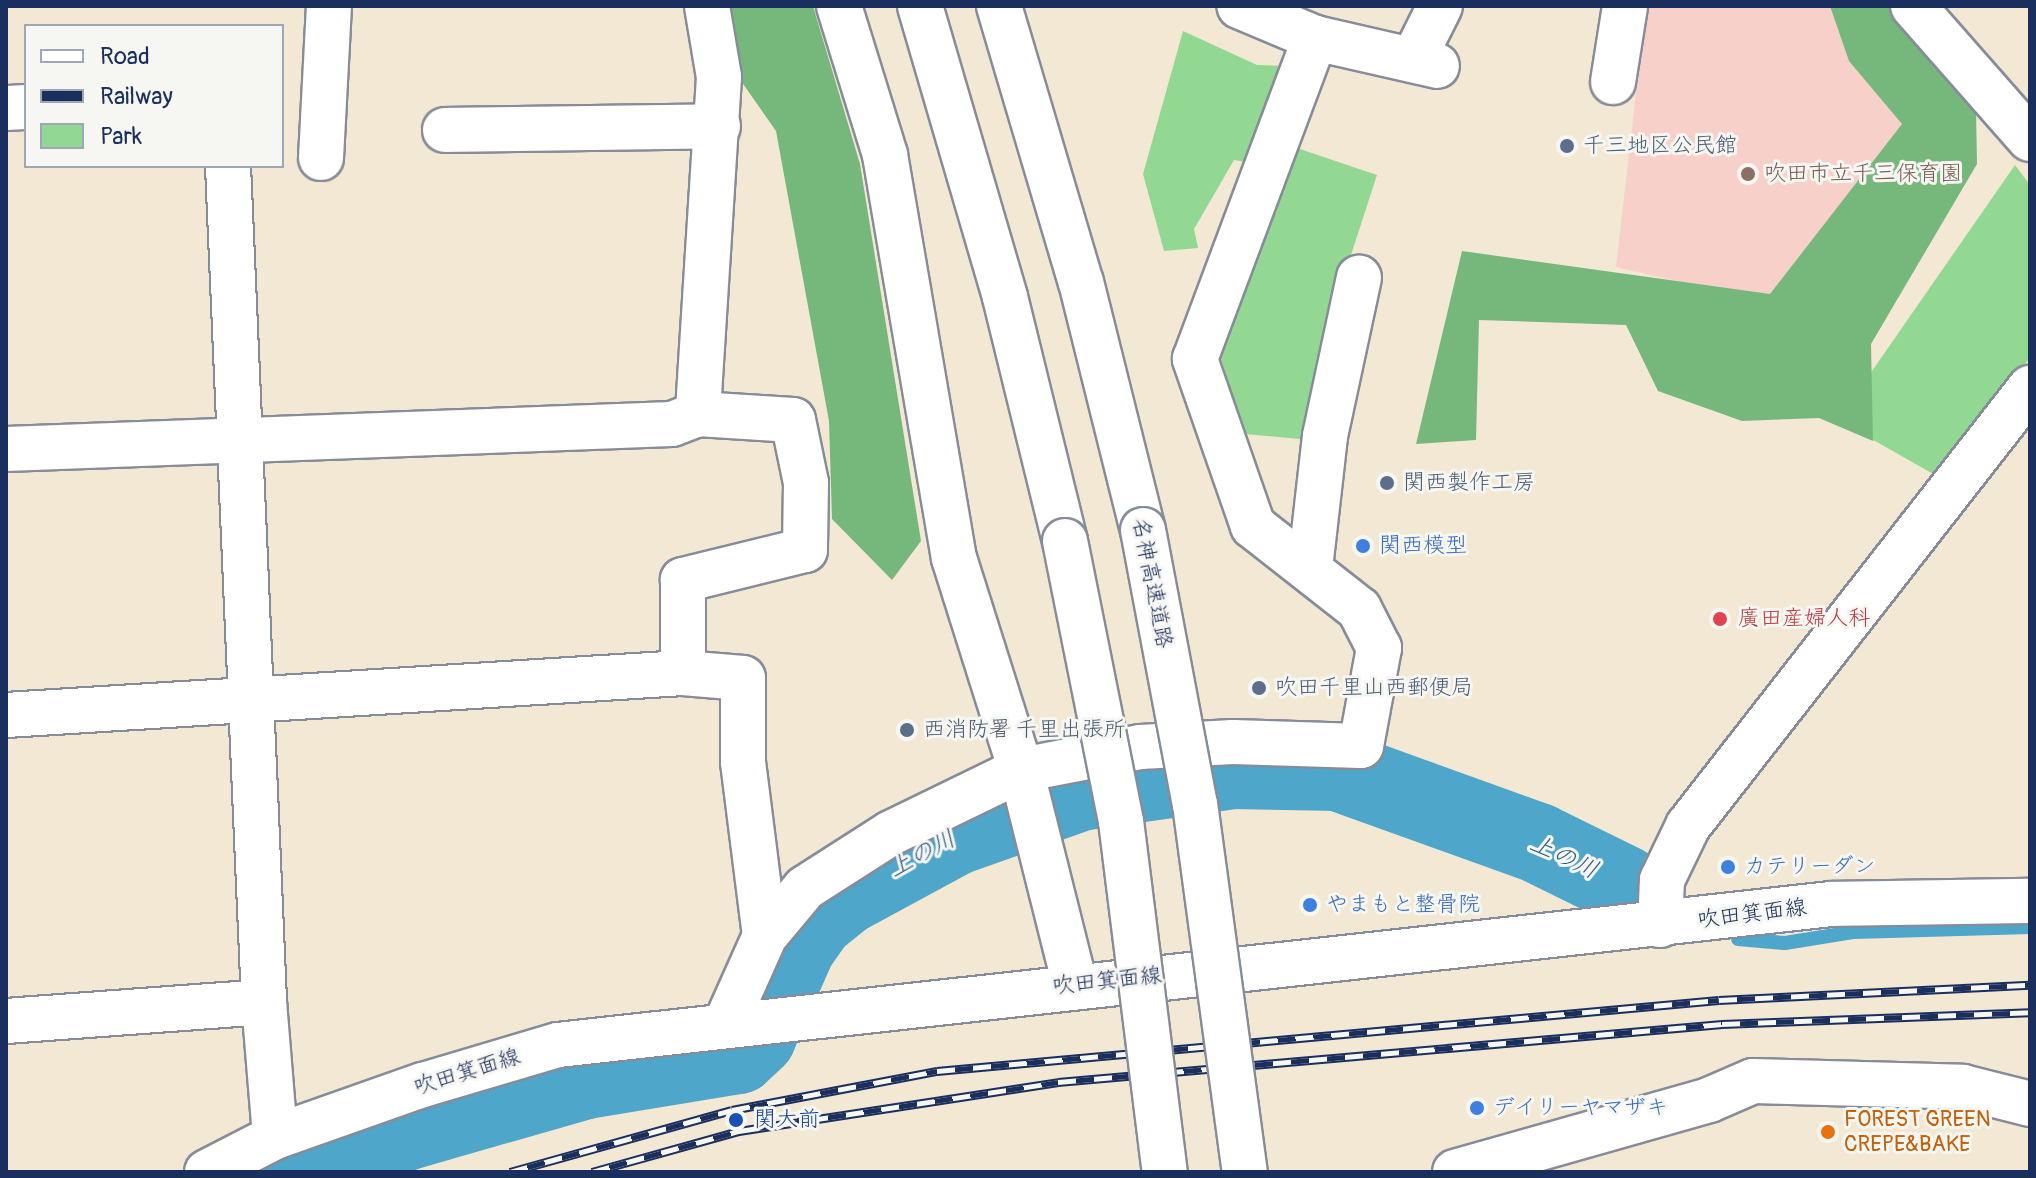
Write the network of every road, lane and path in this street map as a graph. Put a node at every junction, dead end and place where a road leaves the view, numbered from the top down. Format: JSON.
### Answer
{"nodes":[{"id":1,"x":329,"y":6,"type":"edge"},
{"id":2,"x":707,"y":6,"type":"edge"},
{"id":3,"x":839,"y":6,"type":"edge"},
{"id":4,"x":920,"y":6,"type":"edge"},
{"id":5,"x":999,"y":6,"type":"edge"},
{"id":6,"x":1239,"y":6,"type":"edge"},
{"id":7,"x":1440,"y":6,"type":"edge"},
{"id":8,"x":1625,"y":6,"type":"edge"},
{"id":9,"x":1913,"y":6,"type":"edge"},
{"id":10,"x":1315,"y":38,"type":"junction"},
{"id":11,"x":1613,"y":82,"type":"dead end"},
{"id":12,"x":718,"y":126,"type":"junction"},
{"id":13,"x":445,"y":130,"type":"dead end"},
{"id":14,"x":2030,"y":139,"type":"edge"},
{"id":15,"x":321,"y":158,"type":"dead end"},
{"id":16,"x":228,"y":168,"type":"edge"},
{"id":17,"x":1359,"y":278,"type":"dead end"},
{"id":18,"x":2030,"y":388,"type":"edge"},
{"id":19,"x":698,"y":414,"type":"junction"},
{"id":20,"x":238,"y":438,"type":"junction"},
{"id":21,"x":6,"y":449,"type":"edge"},
{"id":22,"x":1310,"y":568,"type":"junction"},
{"id":23,"x":683,"y":673,"type":"junction"},
{"id":24,"x":250,"y":702,"type":"junction"},
{"id":25,"x":6,"y":715,"type":"edge"},
{"id":26,"x":1027,"y":797,"type":"junction"},
{"id":27,"x":2030,"y":901,"type":"edge"},
{"id":28,"x":1660,"y":925,"type":"junction"},
{"id":29,"x":765,"y":936,"type":"junction"},
{"id":30,"x":1075,"y":985,"type":"junction"},
{"id":31,"x":264,"y":1002,"type":"junction"},
{"id":32,"x":750,"y":1020,"type":"junction"},
{"id":33,"x":6,"y":1021,"type":"edge"},
{"id":34,"x":2030,"y":1104,"type":"edge"},
{"id":35,"x":275,"y":1137,"type":"junction"},
{"id":36,"x":207,"y":1172,"type":"edge"},
{"id":37,"x":1165,"y":1172,"type":"edge"},
{"id":38,"x":1245,"y":1172,"type":"edge"},
{"id":39,"x":1455,"y":1172,"type":"edge"}],
"edges":[{"from":1,"to":15,"type":"main road"},
{"from":2,"to":12,"type":"main road"},
{"from":3,"to":26,"type":"main road"},
{"from":4,"to":37,"type":"main road","bridge":true},
{"from":5,"to":38,"type":"main road","name":"名神高速道路","bridge":true},
{"from":6,"to":10,"type":"main road"},
{"from":7,"to":10,"type":"main road"},
{"from":8,"to":11,"type":"main road"},
{"from":9,"to":14,"type":"main road"},
{"from":10,"to":22,"type":"main road"},
{"from":12,"to":13,"type":"main road"},
{"from":12,"to":19,"type":"main road"},
{"from":16,"to":20,"type":"main road"},
{"from":17,"to":22,"type":"main road"},
{"from":18,"to":28,"type":"main road"},
{"from":19,"to":20,"type":"main road"},
{"from":19,"to":23,"type":"main road"},
{"from":20,"to":21,"type":"main road"},
{"from":20,"to":24,"type":"main road"},
{"from":22,"to":26,"type":"main road"},
{"from":23,"to":24,"type":"main road"},
{"from":23,"to":29,"type":"main road"},
{"from":24,"to":25,"type":"main road"},
{"from":24,"to":31,"type":"main road"},
{"from":26,"to":29,"type":"main road"},
{"from":26,"to":30,"type":"main road"},
{"from":27,"to":28,"type":"main road","name":"吹田箕面線"},
{"from":28,"to":30,"type":"main road","name":"吹田箕面線"},
{"from":29,"to":32,"type":"main road"},
{"from":30,"to":32,"type":"main road","name":"吹田箕面線"},
{"from":31,"to":33,"type":"main road"},
{"from":31,"to":35,"type":"main road"},
{"from":32,"to":35,"type":"main road","name":"吹田箕面線"},
{"from":34,"to":39,"type":"main road"},
{"from":35,"to":36,"type":"main road","name":"吹田箕面線"}]}
